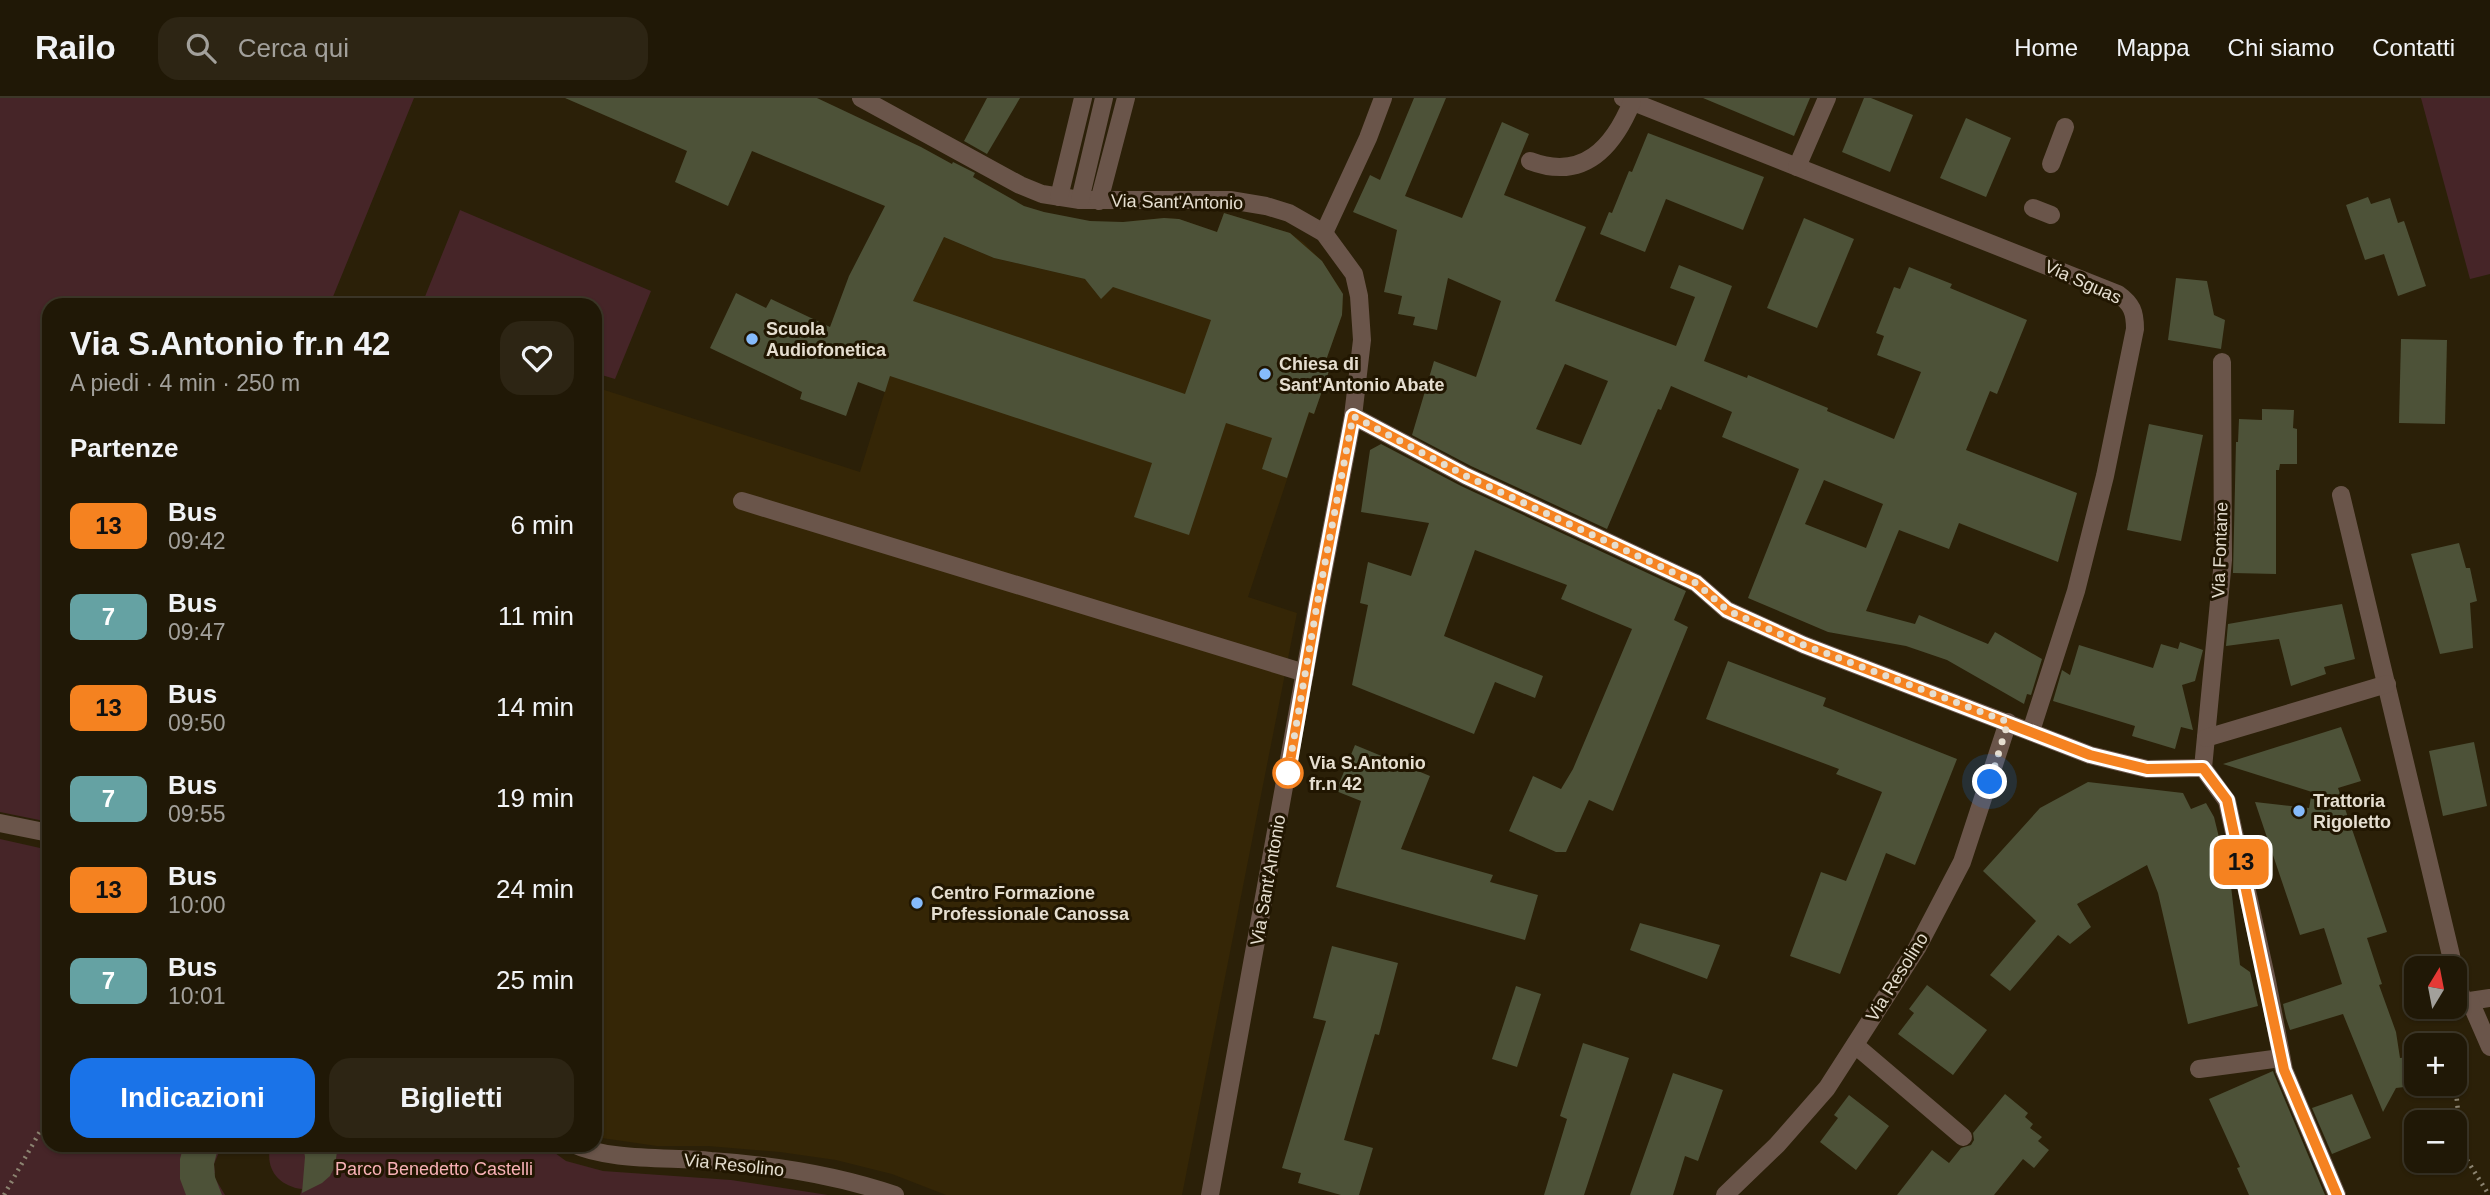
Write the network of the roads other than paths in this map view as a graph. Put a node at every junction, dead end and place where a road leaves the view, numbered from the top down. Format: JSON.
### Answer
{"nodes":[{"id":1,"x":860,"y":98,"type":"edge"},
{"id":2,"x":1083,"y":98,"type":"edge"},
{"id":3,"x":1104,"y":98,"type":"edge"},
{"id":4,"x":1126,"y":98,"type":"edge"},
{"id":5,"x":1383,"y":98,"type":"edge"},
{"id":6,"x":1827,"y":98,"type":"edge"},
{"id":7,"x":1628,"y":100,"type":"edge"},
{"id":8,"x":2065,"y":127,"type":"dead end"},
{"id":9,"x":1530,"y":161,"type":"dead end"},
{"id":10,"x":2051,"y":164,"type":"dead end"},
{"id":11,"x":1797,"y":167,"type":"junction"},
{"id":12,"x":1059,"y":197,"type":"junction"},
{"id":13,"x":1080,"y":200,"type":"junction"},
{"id":14,"x":1099,"y":201,"type":"junction"},
{"id":15,"x":2033,"y":208,"type":"dead end"},
{"id":16,"x":2051,"y":215,"type":"dead end"},
{"id":17,"x":1324,"y":233,"type":"junction"},
{"id":18,"x":2222,"y":362,"type":"dead end"},
{"id":19,"x":1353,"y":416,"type":"junction"},
{"id":20,"x":2342,"y":495,"type":"dead end"},
{"id":21,"x":741,"y":501,"type":"dead end"},
{"id":22,"x":1292,"y":638,"type":"dead end"},
{"id":23,"x":1310,"y":643,"type":"junction"},
{"id":24,"x":1305,"y":673,"type":"junction"},
{"id":25,"x":2387,"y":684,"type":"junction"},
{"id":26,"x":2008,"y":722,"type":"junction"},
{"id":27,"x":2031,"y":731,"type":"junction"},
{"id":28,"x":2206,"y":738,"type":"junction"},
{"id":29,"x":2203,"y":768,"type":"junction"},
{"id":30,"x":0,"y":823,"type":"edge"},
{"id":31,"x":42,"y":832,"type":"edge"},
{"id":32,"x":2452,"y":956,"type":"edge"},
{"id":33,"x":2483,"y":1001,"type":"edge"},
{"id":34,"x":1855,"y":1045,"type":"junction"},
{"id":35,"x":2490,"y":1047,"type":"edge"},
{"id":36,"x":2281,"y":1058,"type":"junction"},
{"id":37,"x":2199,"y":1069,"type":"dead end"},
{"id":38,"x":1964,"y":1137,"type":"dead end"},
{"id":39,"x":597,"y":1152,"type":"edge"},
{"id":40,"x":895,"y":1195,"type":"edge"},
{"id":41,"x":1210,"y":1195,"type":"edge"},
{"id":42,"x":1725,"y":1195,"type":"edge"},
{"id":43,"x":2337,"y":1195,"type":"edge"}],
"edges":[{"from":1,"to":12,"type":"street","name":"Via Sant'Antonio"},
{"from":2,"to":12,"type":"street"},
{"from":3,"to":13,"type":"street"},
{"from":4,"to":14,"type":"street"},
{"from":5,"to":17,"type":"street"},
{"from":6,"to":11,"type":"street"},
{"from":7,"to":9,"type":"street"},
{"from":7,"to":11,"type":"street","name":"Via Sguas"},
{"from":8,"to":10,"type":"street"},
{"from":11,"to":27,"type":"street","name":"Via Sguas"},
{"from":12,"to":13,"type":"street","name":"Via Sant'Antonio"},
{"from":13,"to":14,"type":"street","name":"Via Sant'Antonio"},
{"from":14,"to":17,"type":"street","name":"Via Sant'Antonio"},
{"from":15,"to":16,"type":"street"},
{"from":17,"to":19,"type":"street","name":"Via Sant'Antonio"},
{"from":18,"to":28,"type":"street","name":"Via Fontane"},
{"from":19,"to":23,"type":"street","name":"Via Sant'Antonio"},
{"from":19,"to":26,"type":"street"},
{"from":20,"to":25,"type":"street"},
{"from":21,"to":24,"type":"street"},
{"from":22,"to":23,"type":"street"},
{"from":23,"to":24,"type":"street","name":"Via Sant'Antonio"},
{"from":24,"to":41,"type":"street","name":"Via Sant'Antonio"},
{"from":25,"to":28,"type":"street"},
{"from":25,"to":32,"type":"street"},
{"from":26,"to":27,"type":"street"},
{"from":26,"to":34,"type":"street","name":"Via Resolino"},
{"from":27,"to":29,"type":"street"},
{"from":28,"to":29,"type":"street","name":"Via Fontane"},
{"from":29,"to":36,"type":"street"},
{"from":30,"to":31,"type":"street"},
{"from":33,"to":35,"type":"street"},
{"from":34,"to":38,"type":"street"},
{"from":34,"to":42,"type":"street","name":"Via Resolino"},
{"from":36,"to":37,"type":"street"},
{"from":36,"to":43,"type":"street"},
{"from":39,"to":40,"type":"street","name":"Via Resolino"}]}
